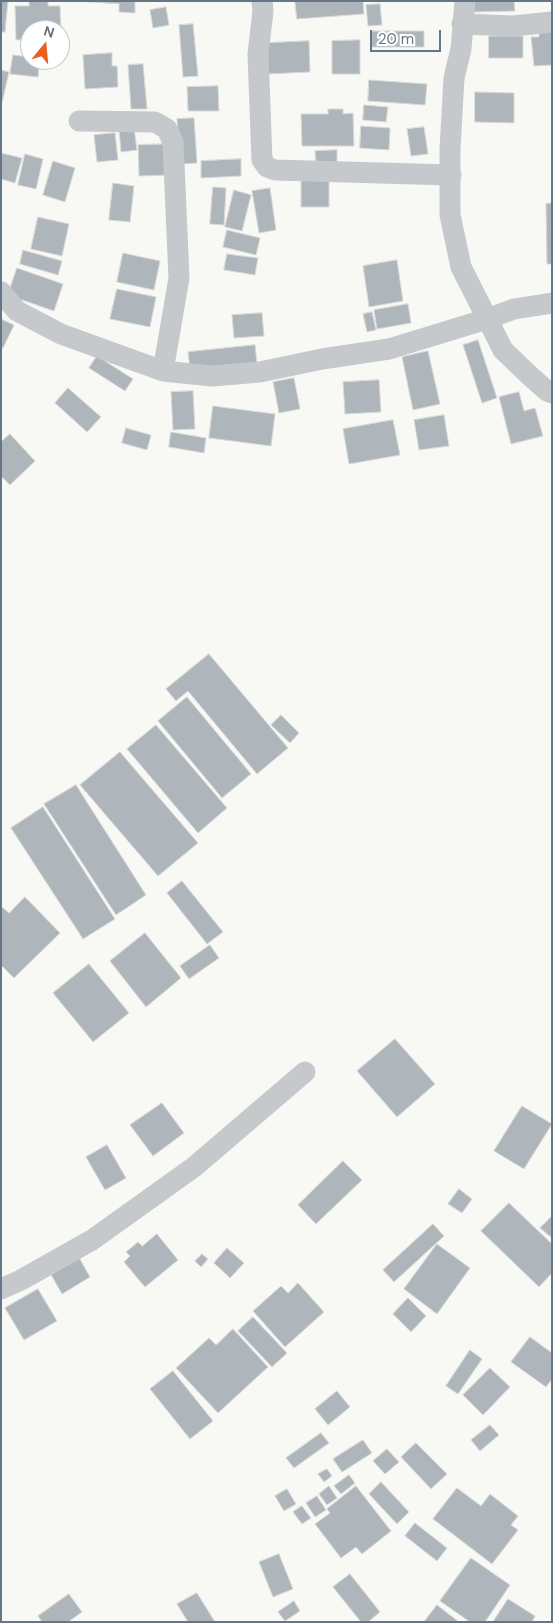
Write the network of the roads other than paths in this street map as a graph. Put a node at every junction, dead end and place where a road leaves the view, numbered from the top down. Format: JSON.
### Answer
{"nodes":[{"id":1,"x":262,"y":1,"type":"edge"},
{"id":2,"x":465,"y":1,"type":"edge"},
{"id":3,"x":552,"y":22,"type":"edge"},
{"id":4,"x":462,"y":24,"type":"junction"},
{"id":5,"x":79,"y":121,"type":"dead end"},
{"id":6,"x":451,"y":175,"type":"junction"},
{"id":7,"x":1,"y":292,"type":"edge"},
{"id":8,"x":552,"y":303,"type":"edge"},
{"id":9,"x":487,"y":319,"type":"junction"},
{"id":10,"x":163,"y":371,"type":"junction"},
{"id":11,"x":552,"y":393,"type":"edge"},
{"id":12,"x":305,"y":1072,"type":"dead end"},
{"id":13,"x":1,"y":1289,"type":"edge"}],
"edges":[{"from":1,"to":6,"type":"street"},
{"from":2,"to":4,"type":"street"},
{"from":3,"to":4,"type":"street"},
{"from":4,"to":6,"type":"street"},
{"from":5,"to":10,"type":"street"},
{"from":6,"to":9,"type":"street"},
{"from":7,"to":10,"type":"street"},
{"from":8,"to":9,"type":"street"},
{"from":9,"to":10,"type":"street"},
{"from":9,"to":11,"type":"street"},
{"from":12,"to":13,"type":"street"}]}
